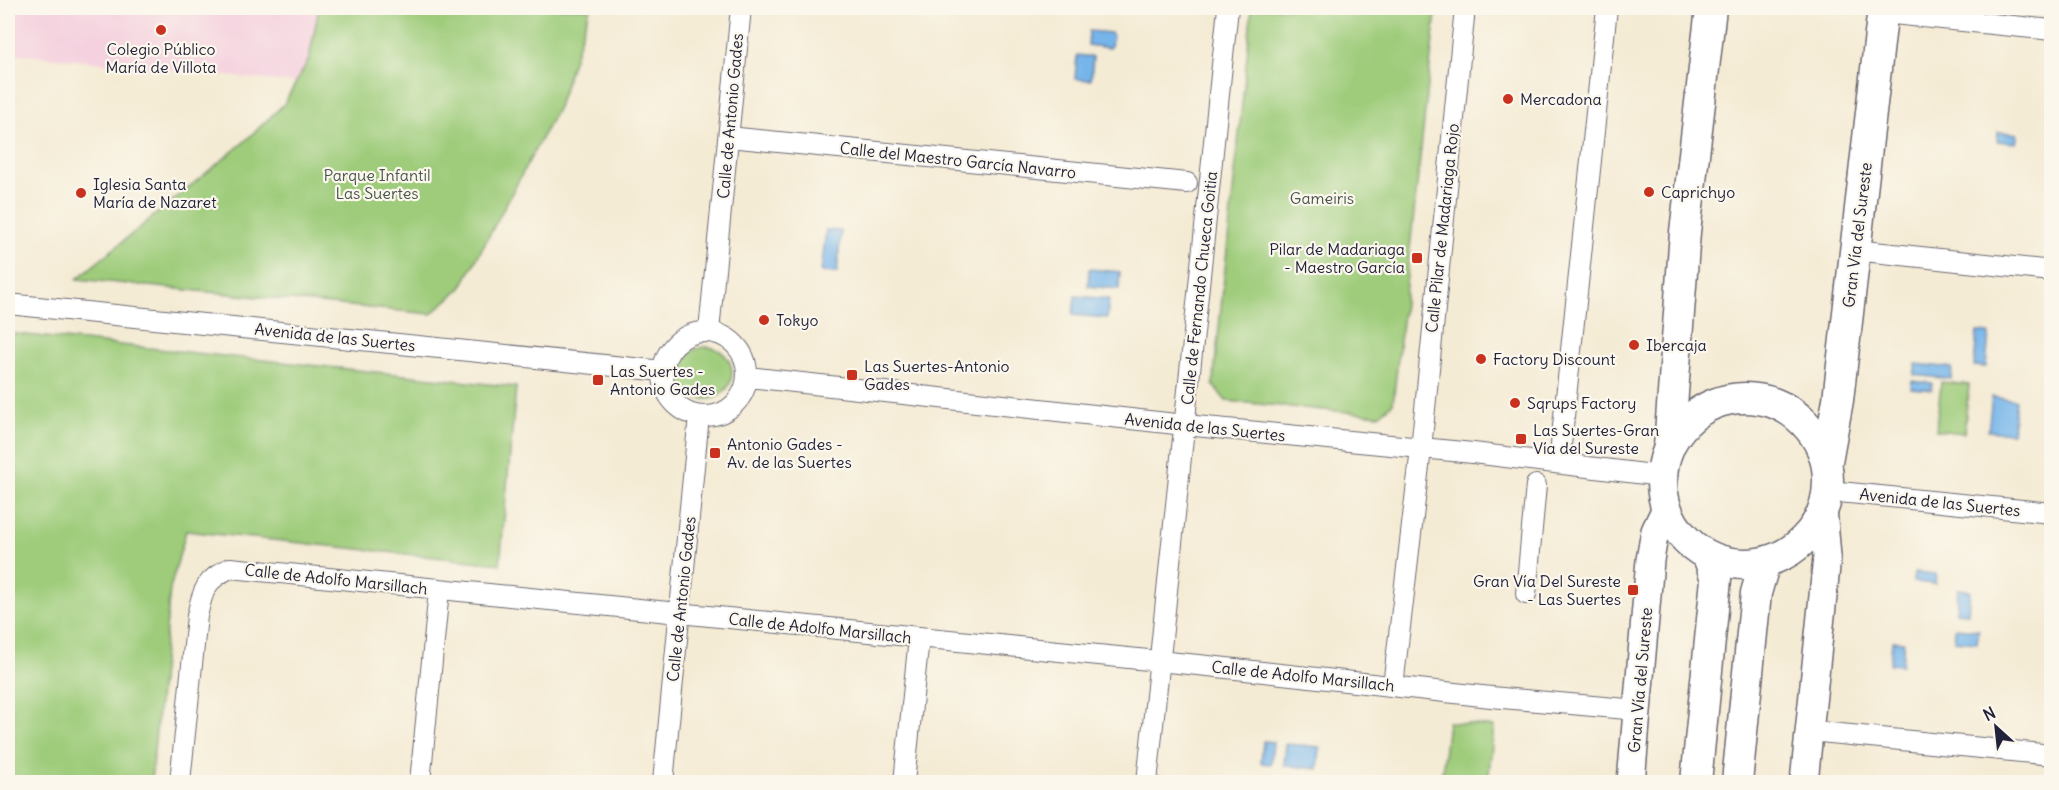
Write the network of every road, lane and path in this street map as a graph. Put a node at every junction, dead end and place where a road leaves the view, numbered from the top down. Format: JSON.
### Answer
{"nodes":[{"id":1,"x":741,"y":8,"type":"edge"},
{"id":2,"x":1228,"y":8,"type":"edge"},
{"id":3,"x":1465,"y":8,"type":"edge"},
{"id":4,"x":1607,"y":8,"type":"edge"},
{"id":5,"x":1711,"y":8,"type":"edge"},
{"id":6,"x":1883,"y":10,"type":"edge"},
{"id":7,"x":2052,"y":30,"type":"edge"},
{"id":8,"x":729,"y":137,"type":"junction"},
{"id":9,"x":1187,"y":183,"type":"dead end"},
{"id":10,"x":1855,"y":250,"type":"junction"},
{"id":11,"x":2052,"y":272,"type":"edge"},
{"id":12,"x":8,"y":304,"type":"edge"},
{"id":13,"x":709,"y":331,"type":"junction"},
{"id":14,"x":663,"y":370,"type":"junction"},
{"id":15,"x":748,"y":377,"type":"junction"},
{"id":16,"x":699,"y":416,"type":"junction"},
{"id":17,"x":1185,"y":425,"type":"junction"},
{"id":18,"x":1562,"y":445,"type":"dead end"},
{"id":19,"x":1669,"y":447,"type":"junction"},
{"id":20,"x":1421,"y":449,"type":"junction"},
{"id":21,"x":1827,"y":461,"type":"junction"},
{"id":22,"x":1661,"y":476,"type":"junction"},
{"id":23,"x":1536,"y":485,"type":"dead end"},
{"id":24,"x":1826,"y":499,"type":"junction"},
{"id":25,"x":1666,"y":508,"type":"junction"},
{"id":26,"x":2052,"y":513,"type":"edge"},
{"id":27,"x":1708,"y":556,"type":"junction"},
{"id":28,"x":1765,"y":562,"type":"junction"},
{"id":29,"x":439,"y":590,"type":"junction"},
{"id":30,"x":1526,"y":594,"type":"dead end"},
{"id":31,"x":679,"y":614,"type":"junction"},
{"id":32,"x":919,"y":638,"type":"junction"},
{"id":33,"x":1161,"y":662,"type":"junction"},
{"id":34,"x":1393,"y":686,"type":"junction"},
{"id":35,"x":1638,"y":710,"type":"junction"},
{"id":36,"x":1810,"y":731,"type":"junction"},
{"id":37,"x":2052,"y":755,"type":"edge"},
{"id":38,"x":180,"y":783,"type":"edge"},
{"id":39,"x":420,"y":783,"type":"edge"},
{"id":40,"x":663,"y":783,"type":"edge"},
{"id":41,"x":904,"y":783,"type":"edge"},
{"id":42,"x":1147,"y":783,"type":"edge"},
{"id":43,"x":1630,"y":783,"type":"edge"},
{"id":44,"x":1696,"y":783,"type":"edge"},
{"id":45,"x":1737,"y":783,"type":"edge"},
{"id":46,"x":1804,"y":783,"type":"edge"}],
"edges":[{"from":1,"to":8,"type":"street","name":"Calle de Antonio Gades"},
{"from":2,"to":17,"type":"street","name":"Calle de Fernando Chueca Goitia"},
{"from":3,"to":20,"type":"street","name":"Calle Pilar de Madariaga Rojo"},
{"from":4,"to":18,"type":"street"},
{"from":5,"to":19,"type":"main road"},
{"from":6,"to":7,"type":"street"},
{"from":6,"to":10,"type":"main road","name":"Gran Vía del Sureste"},
{"from":8,"to":9,"type":"street","name":"Calle del Maestro García Navarro"},
{"from":8,"to":13,"type":"street","name":"Calle de Antonio Gades"},
{"from":10,"to":11,"type":"street"},
{"from":10,"to":21,"type":"main road","name":"Gran Vía del Sureste"},
{"from":12,"to":14,"type":"street","name":"Avenida de las Suertes"},
{"from":13,"to":14,"type":"street"},
{"from":13,"to":15,"type":"street"},
{"from":14,"to":16,"type":"street"},
{"from":15,"to":16,"type":"street"},
{"from":15,"to":17,"type":"street","name":"Avenida de las Suertes"},
{"from":16,"to":31,"type":"street","name":"Calle de Antonio Gades"},
{"from":17,"to":20,"type":"street","name":"Avenida de las Suertes"},
{"from":17,"to":33,"type":"street","name":"Calle de Fernando Chueca Goitia"},
{"from":19,"to":21,"type":"main road"},
{"from":19,"to":22,"type":"main road"},
{"from":20,"to":22,"type":"street","name":"Avenida de las Suertes"},
{"from":20,"to":34,"type":"street","name":"Calle Pilar de Madariaga Rojo"},
{"from":21,"to":24,"type":"main road"},
{"from":22,"to":25,"type":"main road"},
{"from":23,"to":30,"type":"street"},
{"from":24,"to":26,"type":"street","name":"Avenida de las Suertes"},
{"from":24,"to":28,"type":"main road"},
{"from":24,"to":36,"type":"street"},
{"from":25,"to":27,"type":"main road"},
{"from":25,"to":35,"type":"street","name":"Gran Vía del Sureste"},
{"from":27,"to":28,"type":"main road"},
{"from":27,"to":44,"type":"main road"},
{"from":28,"to":45,"type":"main road"},
{"from":29,"to":31,"type":"street","name":"Calle de Adolfo Marsillach"},
{"from":29,"to":38,"type":"street","name":"Calle de Adolfo Marsillach"},
{"from":29,"to":39,"type":"street"},
{"from":31,"to":32,"type":"street","name":"Calle de Adolfo Marsillach"},
{"from":31,"to":40,"type":"street","name":"Calle de Antonio Gades"},
{"from":32,"to":33,"type":"street","name":"Calle de Adolfo Marsillach"},
{"from":32,"to":41,"type":"street"},
{"from":33,"to":34,"type":"street","name":"Calle de Adolfo Marsillach"},
{"from":33,"to":42,"type":"street","name":"Calle de Fernando Chueca Goitia"},
{"from":34,"to":35,"type":"street","name":"Calle de Adolfo Marsillach"},
{"from":35,"to":43,"type":"street","name":"Gran Vía del Sureste"},
{"from":36,"to":37,"type":"street"},
{"from":36,"to":46,"type":"street"}]}
